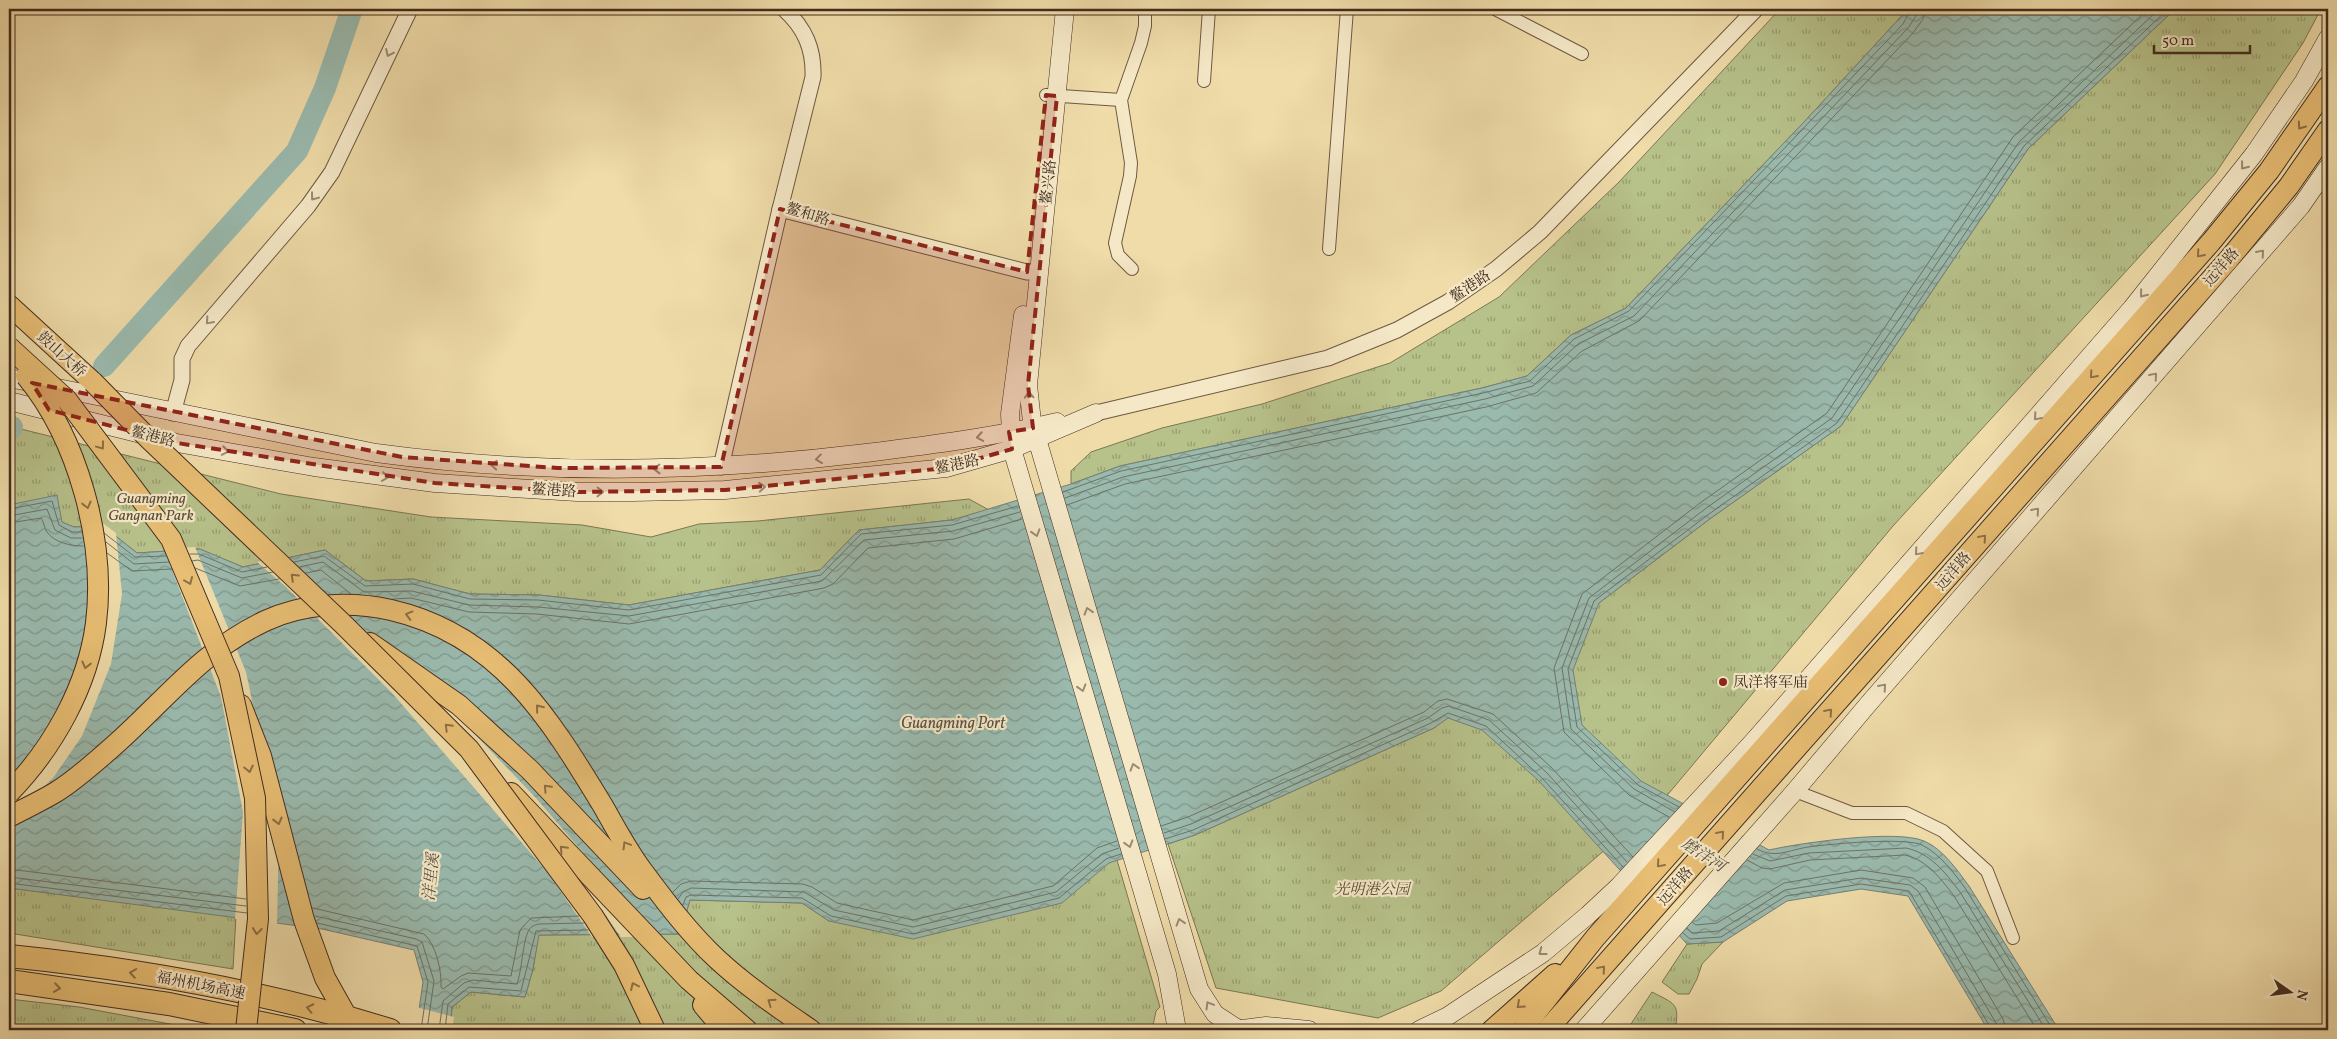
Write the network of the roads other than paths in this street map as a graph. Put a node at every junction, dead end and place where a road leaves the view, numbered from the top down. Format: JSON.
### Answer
{"nodes":[{"id":1,"x":410,"y":9,"type":"edge"},
{"id":2,"x":784,"y":9,"type":"edge"},
{"id":3,"x":1054,"y":9,"type":"edge"},
{"id":4,"x":1065,"y":9,"type":"edge"},
{"id":5,"x":1145,"y":9,"type":"edge"},
{"id":6,"x":1209,"y":9,"type":"edge"},
{"id":7,"x":1347,"y":9,"type":"edge"},
{"id":8,"x":1495,"y":9,"type":"edge"},
{"id":9,"x":1746,"y":12,"type":"edge"},
{"id":10,"x":2328,"y":38,"type":"edge"},
{"id":11,"x":1582,"y":54,"type":"dead end"},
{"id":12,"x":1204,"y":81,"type":"dead end"},
{"id":13,"x":2328,"y":86,"type":"edge"},
{"id":14,"x":1052,"y":96,"type":"junction"},
{"id":15,"x":1121,"y":100,"type":"junction"},
{"id":16,"x":2328,"y":130,"type":"edge"},
{"id":17,"x":2328,"y":167,"type":"edge"},
{"id":18,"x":780,"y":209,"type":"junction"},
{"id":19,"x":1329,"y":249,"type":"dead end"},
{"id":20,"x":1132,"y":269,"type":"dead end"},
{"id":21,"x":1033,"y":272,"type":"junction"},
{"id":22,"x":9,"y":305,"type":"edge"},
{"id":23,"x":9,"y":347,"type":"edge"},
{"id":24,"x":9,"y":355,"type":"edge"},
{"id":25,"x":1024,"y":355,"type":"junction"},
{"id":26,"x":9,"y":378,"type":"edge"},
{"id":27,"x":14,"y":402,"type":"edge"},
{"id":28,"x":173,"y":413,"type":"junction"},
{"id":29,"x":1096,"y":413,"type":"joint"},
{"id":30,"x":1035,"y":434,"type":"junction"},
{"id":31,"x":1011,"y":440,"type":"junction"},
{"id":32,"x":721,"y":467,"type":"junction"},
{"id":33,"x":343,"y":624,"type":"junction"},
{"id":34,"x":229,"y":676,"type":"junction"},
{"id":35,"x":469,"y":749,"type":"junction"},
{"id":36,"x":1795,"y":791,"type":"junction"},
{"id":37,"x":9,"y":793,"type":"edge"},
{"id":38,"x":9,"y":817,"type":"edge"},
{"id":39,"x":615,"y":904,"type":"junction"},
{"id":40,"x":1595,"y":938,"type":"junction"},
{"id":41,"x":2013,"y":938,"type":"dead end"},
{"id":42,"x":9,"y":956,"type":"edge"},
{"id":43,"x":717,"y":959,"type":"junction"},
{"id":44,"x":9,"y":982,"type":"edge"},
{"id":45,"x":1570,"y":1005,"type":"junction"},
{"id":46,"x":246,"y":1030,"type":"edge"},
{"id":47,"x":295,"y":1030,"type":"edge"},
{"id":48,"x":354,"y":1030,"type":"edge"},
{"id":49,"x":390,"y":1030,"type":"edge"},
{"id":50,"x":655,"y":1030,"type":"edge"},
{"id":51,"x":724,"y":1030,"type":"edge"},
{"id":52,"x":747,"y":1030,"type":"edge"},
{"id":53,"x":811,"y":1030,"type":"edge"},
{"id":54,"x":1177,"y":1030,"type":"edge"},
{"id":55,"x":1237,"y":1030,"type":"edge"},
{"id":56,"x":1309,"y":1030,"type":"edge"},
{"id":57,"x":1419,"y":1030,"type":"edge"},
{"id":58,"x":1492,"y":1030,"type":"edge"},
{"id":59,"x":1522,"y":1030,"type":"edge"},
{"id":60,"x":1547,"y":1030,"type":"edge"},
{"id":61,"x":1557,"y":1030,"type":"edge"},
{"id":62,"x":1584,"y":1030,"type":"edge"}],
"edges":[{"from":1,"to":28,"type":"street","one_way":true},
{"from":2,"to":18,"type":"street","name":"鳌和路"},
{"from":3,"to":14,"type":"main road","name":"鳌兴路"},
{"from":4,"to":14,"type":"main road","name":"鳌兴路"},
{"from":5,"to":15,"type":"street"},
{"from":6,"to":12,"type":"street"},
{"from":7,"to":19,"type":"street"},
{"from":8,"to":11,"type":"street"},
{"from":9,"to":29,"type":"street","name":"鳌港路"},
{"from":10,"to":57,"type":"main road","one_way":true},
{"from":13,"to":40,"type":"highway","name":"远洋路","one_way":true},
{"from":14,"to":15,"type":"street"},
{"from":14,"to":21,"type":"main road","name":"鳌兴路"},
{"from":15,"to":20,"type":"street"},
{"from":45,"to":16,"type":"highway","name":"远洋路","one_way":true},
{"from":36,"to":17,"type":"main road","one_way":true},
{"from":18,"to":21,"type":"street","name":"鳌和路"},
{"from":18,"to":32,"type":"street"},
{"from":21,"to":25,"type":"main road","name":"鳌兴路"},
{"from":33,"to":22,"type":"highway","name":"鼓山大桥","one_way":true,"bridge":true},
{"from":23,"to":34,"type":"highway","one_way":true,"bridge":true},
{"from":24,"to":37,"type":"highway","one_way":true,"bridge":true},
{"from":30,"to":25,"type":"main road","one_way":true},
{"from":25,"to":31,"type":"main road"},
{"from":26,"to":28,"type":"main road","name":"鳌港路","bridge":true},
{"from":27,"to":31,"type":"main road","name":"鳌港路","one_way":true},
{"from":32,"to":28,"type":"main road","name":"鳌港路","one_way":true},
{"from":29,"to":30,"type":"main road","name":"鳌港路"},
{"from":30,"to":31,"type":"main road","name":"鳌港路"},
{"from":55,"to":30,"type":"main road","one_way":true},
{"from":31,"to":32,"type":"main road","name":"鳌港路","one_way":true},
{"from":31,"to":54,"type":"main road","one_way":true},
{"from":35,"to":33,"type":"highway","one_way":true,"bridge":true},
{"from":43,"to":33,"type":"highway","one_way":true,"bridge":true},
{"from":34,"to":46,"type":"highway","one_way":true,"bridge":true},
{"from":34,"to":48,"type":"highway","one_way":true,"bridge":true},
{"from":39,"to":35,"type":"highway","one_way":true,"bridge":true},
{"from":50,"to":35,"type":"highway","one_way":true,"bridge":true},
{"from":36,"to":41,"type":"street"},
{"from":36,"to":62,"type":"main road"},
{"from":43,"to":38,"type":"highway","one_way":true,"bridge":true},
{"from":39,"to":51,"type":"highway"},
{"from":39,"to":52,"type":"highway"},
{"from":40,"to":58,"type":"highway","one_way":true},
{"from":40,"to":59,"type":"highway"},
{"from":49,"to":42,"type":"highway","name":"福州机场高速","one_way":true},
{"from":53,"to":43,"type":"highway","one_way":true},
{"from":44,"to":47,"type":"highway","name":"福州机场高速","one_way":true},
{"from":45,"to":60,"type":"highway"},
{"from":45,"to":61,"type":"highway"},
{"from":55,"to":56,"type":"main road"}]}
